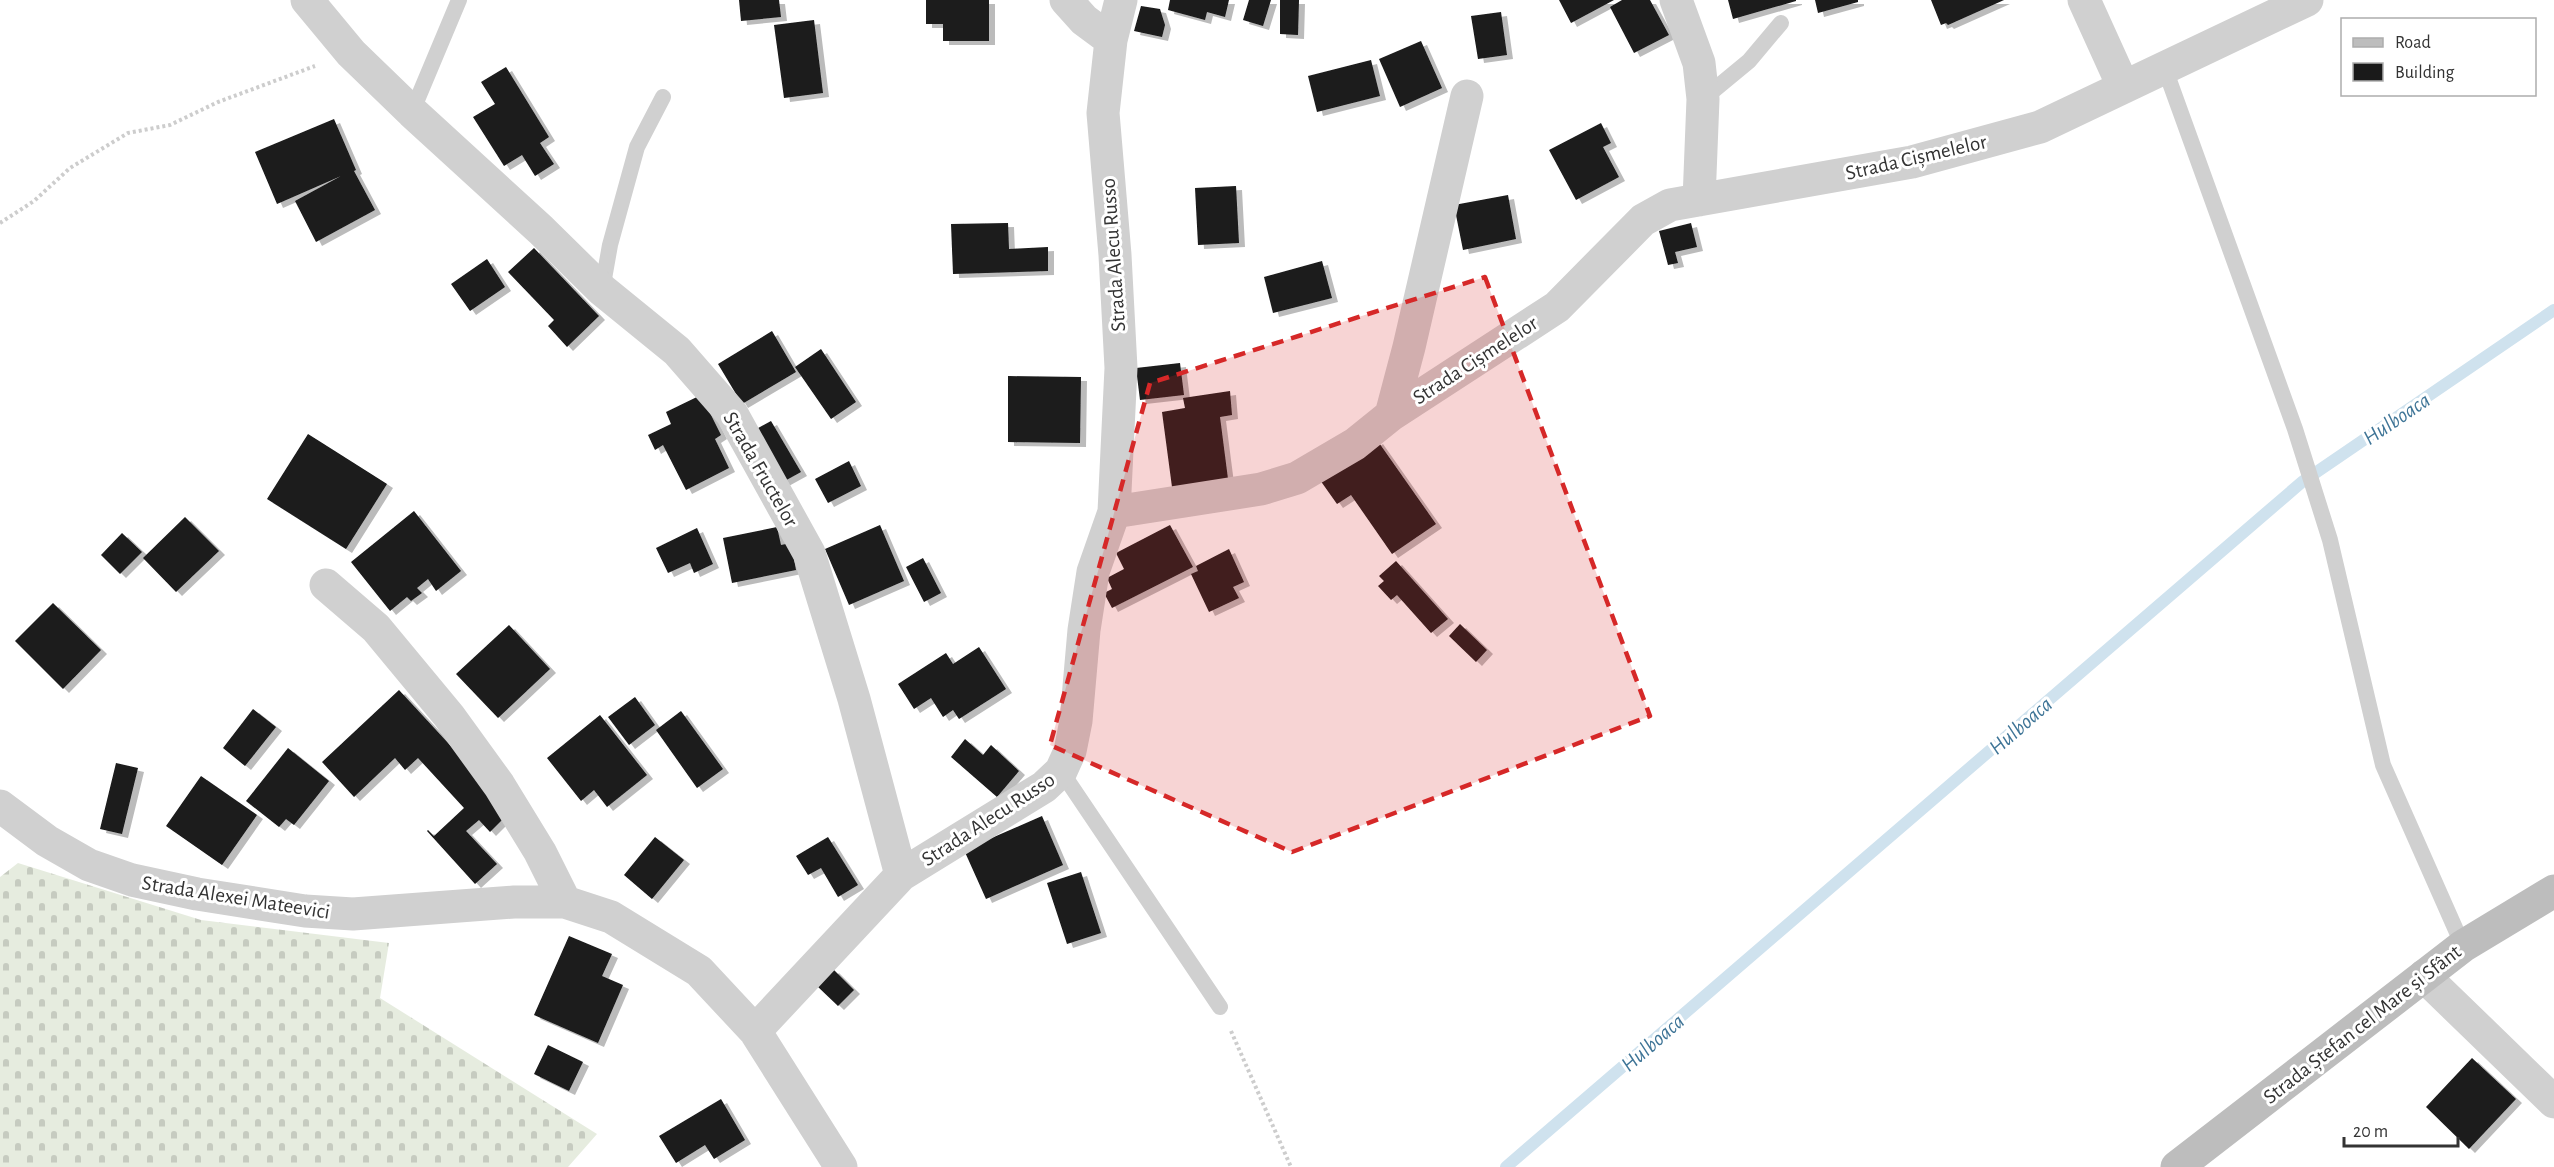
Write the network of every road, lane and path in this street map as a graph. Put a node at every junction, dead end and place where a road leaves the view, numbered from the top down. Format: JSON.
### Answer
{"nodes":[{"id":1,"x":306,"y":0,"type":"edge"},
{"id":2,"x":459,"y":0,"type":"edge"},
{"id":3,"x":1066,"y":0,"type":"edge"},
{"id":4,"x":1121,"y":0,"type":"edge"},
{"id":5,"x":1676,"y":0,"type":"edge"},
{"id":6,"x":2084,"y":0,"type":"edge"},
{"id":7,"x":2307,"y":0,"type":"edge"},
{"id":8,"x":1781,"y":23,"type":"dead end"},
{"id":9,"x":1111,"y":40,"type":"junction"},
{"id":10,"x":351,"y":53,"type":"junction"},
{"id":11,"x":2165,"y":69,"type":"junction"},
{"id":12,"x":2123,"y":86,"type":"junction"},
{"id":13,"x":1467,"y":96,"type":"dead end"},
{"id":14,"x":663,"y":97,"type":"dead end"},
{"id":15,"x":1703,"y":99,"type":"junction"},
{"id":16,"x":412,"y":112,"type":"junction"},
{"id":17,"x":1699,"y":200,"type":"junction"},
{"id":18,"x":0,"y":223,"type":"edge"},
{"id":19,"x":602,"y":290,"type":"junction"},
{"id":20,"x":1391,"y":415,"type":"junction"},
{"id":21,"x":1114,"y":512,"type":"junction"},
{"id":22,"x":326,"y":585,"type":"dead end"},
{"id":23,"x":1062,"y":771,"type":"junction"},
{"id":24,"x":0,"y":806,"type":"edge"},
{"id":25,"x":901,"y":875,"type":"junction"},
{"id":26,"x":2554,"y":891,"type":"edge"},
{"id":27,"x":565,"y":902,"type":"junction"},
{"id":28,"x":2463,"y":946,"type":"junction"},
{"id":29,"x":2424,"y":976,"type":"junction"},
{"id":30,"x":1220,"y":1007,"type":"joint"},
{"id":31,"x":755,"y":1031,"type":"junction"},
{"id":32,"x":2554,"y":1102,"type":"edge"},
{"id":33,"x":841,"y":1167,"type":"edge"},
{"id":34,"x":1291,"y":1167,"type":"edge"},
{"id":35,"x":2177,"y":1167,"type":"edge"}],
"edges":[{"from":1,"to":10,"type":"street","name":"Strada Fructelor"},
{"from":2,"to":16,"type":"lane"},
{"from":3,"to":9,"type":"street"},
{"from":4,"to":9,"type":"street","name":"Strada Alecu Russo"},
{"from":5,"to":15,"type":"street"},
{"from":6,"to":12,"type":"street"},
{"from":7,"to":11,"type":"street","name":"Strada Cișmelelor"},
{"from":8,"to":15,"type":"lane"},
{"from":9,"to":21,"type":"street","name":"Strada Alecu Russo"},
{"from":10,"to":16,"type":"street","name":"Strada Fructelor"},
{"from":10,"to":18,"type":"path"},
{"from":11,"to":12,"type":"street","name":"Strada Cișmelelor"},
{"from":11,"to":28,"type":"lane"},
{"from":12,"to":17,"type":"street","name":"Strada Cișmelelor"},
{"from":13,"to":20,"type":"street","name":"Strada Cișmelelor"},
{"from":14,"to":19,"type":"lane"},
{"from":15,"to":17,"type":"street"},
{"from":16,"to":19,"type":"street","name":"Strada Fructelor"},
{"from":17,"to":20,"type":"street","name":"Strada Cișmelelor"},
{"from":19,"to":25,"type":"street","name":"Strada Fructelor"},
{"from":20,"to":21,"type":"street","name":"Strada Cișmelelor"},
{"from":21,"to":23,"type":"street","name":"Strada Alecu Russo"},
{"from":22,"to":27,"type":"street"},
{"from":23,"to":25,"type":"street","name":"Strada Alecu Russo"},
{"from":23,"to":30,"type":"lane"},
{"from":24,"to":27,"type":"street","name":"Strada Alexei Mateevici"},
{"from":25,"to":31,"type":"street","name":"Strada Alecu Russo"},
{"from":26,"to":28,"type":"street","name":"Strada Ștefan cel Mare și Sfânt"},
{"from":27,"to":31,"type":"street","name":"Strada Alexei Mateevici"},
{"from":28,"to":29,"type":"street","name":"Strada Ștefan cel Mare și Sfânt"},
{"from":29,"to":32,"type":"street"},
{"from":29,"to":35,"type":"street","name":"Strada Ștefan cel Mare și Sfânt"},
{"from":30,"to":34,"type":"path"},
{"from":31,"to":33,"type":"street","name":"Strada Alexei Mateevici"}]}
